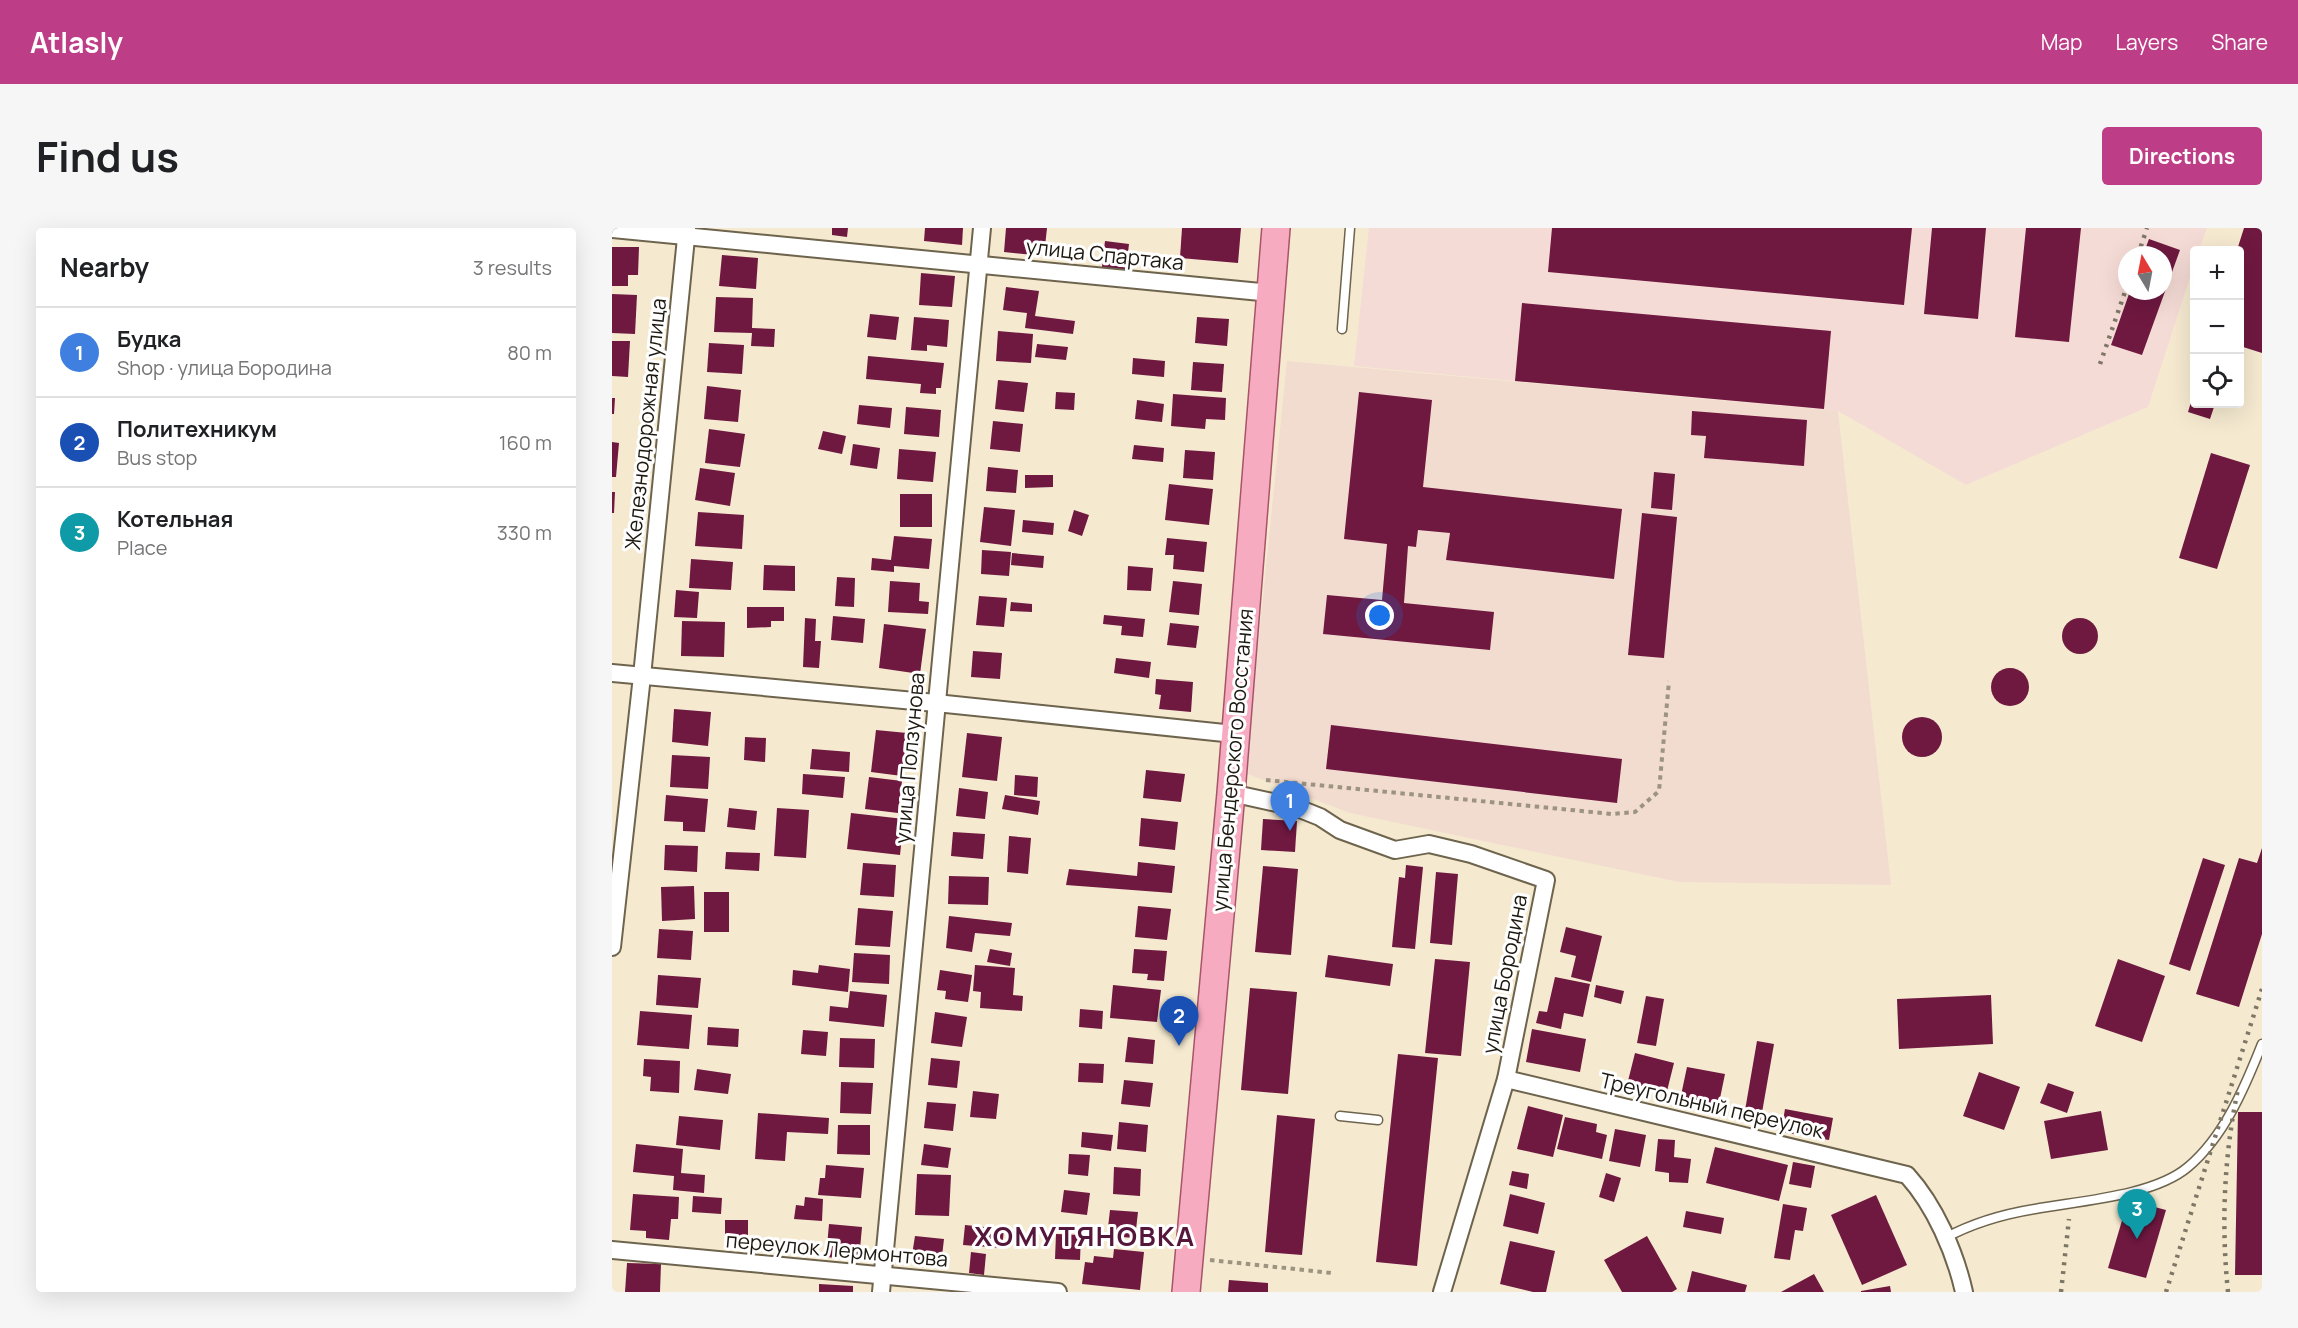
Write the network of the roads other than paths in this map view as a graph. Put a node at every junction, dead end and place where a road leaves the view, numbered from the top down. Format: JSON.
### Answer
{"nodes":[{"id":1,"x":982,"y":228,"type":"edge"},
{"id":2,"x":1276,"y":228,"type":"edge"},
{"id":3,"x":1350,"y":228,"type":"edge"},
{"id":4,"x":612,"y":230,"type":"edge"},
{"id":5,"x":687,"y":233,"type":"edge"},
{"id":6,"x":979,"y":265,"type":"junction"},
{"id":7,"x":1271,"y":293,"type":"junction"},
{"id":8,"x":1342,"y":329,"type":"dead end"},
{"id":9,"x":612,"y":674,"type":"edge"},
{"id":10,"x":642,"y":676,"type":"junction"},
{"id":11,"x":936,"y":703,"type":"junction"},
{"id":12,"x":1234,"y":734,"type":"junction"},
{"id":13,"x":1232,"y":785,"type":"junction"},
{"id":14,"x":612,"y":947,"type":"edge"},
{"id":15,"x":2262,"y":1044,"type":"edge"},
{"id":16,"x":1506,"y":1079,"type":"junction"},
{"id":17,"x":1340,"y":1116,"type":"dead end"},
{"id":18,"x":1378,"y":1120,"type":"dead end"},
{"id":19,"x":1945,"y":1238,"type":"junction"},
{"id":20,"x":612,"y":1250,"type":"edge"},
{"id":21,"x":882,"y":1284,"type":"edge"},
{"id":22,"x":1058,"y":1292,"type":"edge"},
{"id":23,"x":1186,"y":1292,"type":"edge"},
{"id":24,"x":1442,"y":1292,"type":"edge"},
{"id":25,"x":1964,"y":1292,"type":"edge"}],
"edges":[{"from":1,"to":6,"type":"street","name":"улица Ползунова"},
{"from":2,"to":7,"type":"main road","name":"улица Бендерского Восстания"},
{"from":3,"to":8,"type":"lane"},
{"from":4,"to":5,"type":"street","name":"улица Спартака"},
{"from":5,"to":6,"type":"street","name":"улица Спартака"},
{"from":5,"to":10,"type":"street","name":"Железнодорожная улица"},
{"from":6,"to":7,"type":"street","name":"улица Спартака"},
{"from":6,"to":11,"type":"street","name":"улица Ползунова"},
{"from":7,"to":12,"type":"main road","name":"улица Бендерского Восстания"},
{"from":9,"to":10,"type":"street"},
{"from":10,"to":11,"type":"street"},
{"from":10,"to":14,"type":"street","name":"Железнодорожная улица"},
{"from":11,"to":12,"type":"street"},
{"from":11,"to":21,"type":"street","name":"улица Ползунова"},
{"from":12,"to":13,"type":"main road","name":"улица Бендерского Восстания"},
{"from":13,"to":16,"type":"street","name":"улица Бородина"},
{"from":13,"to":23,"type":"main road","name":"улица Бендерского Восстания"},
{"from":15,"to":19,"type":"lane"},
{"from":16,"to":19,"type":"street","name":"Треугольный переулок"},
{"from":16,"to":24,"type":"street","name":"улица Бородина"},
{"from":17,"to":18,"type":"lane"},
{"from":19,"to":25,"type":"street"},
{"from":20,"to":21,"type":"street","name":"переулок Лермонтова"},
{"from":21,"to":22,"type":"street","name":"переулок Лермонтова"}]}
